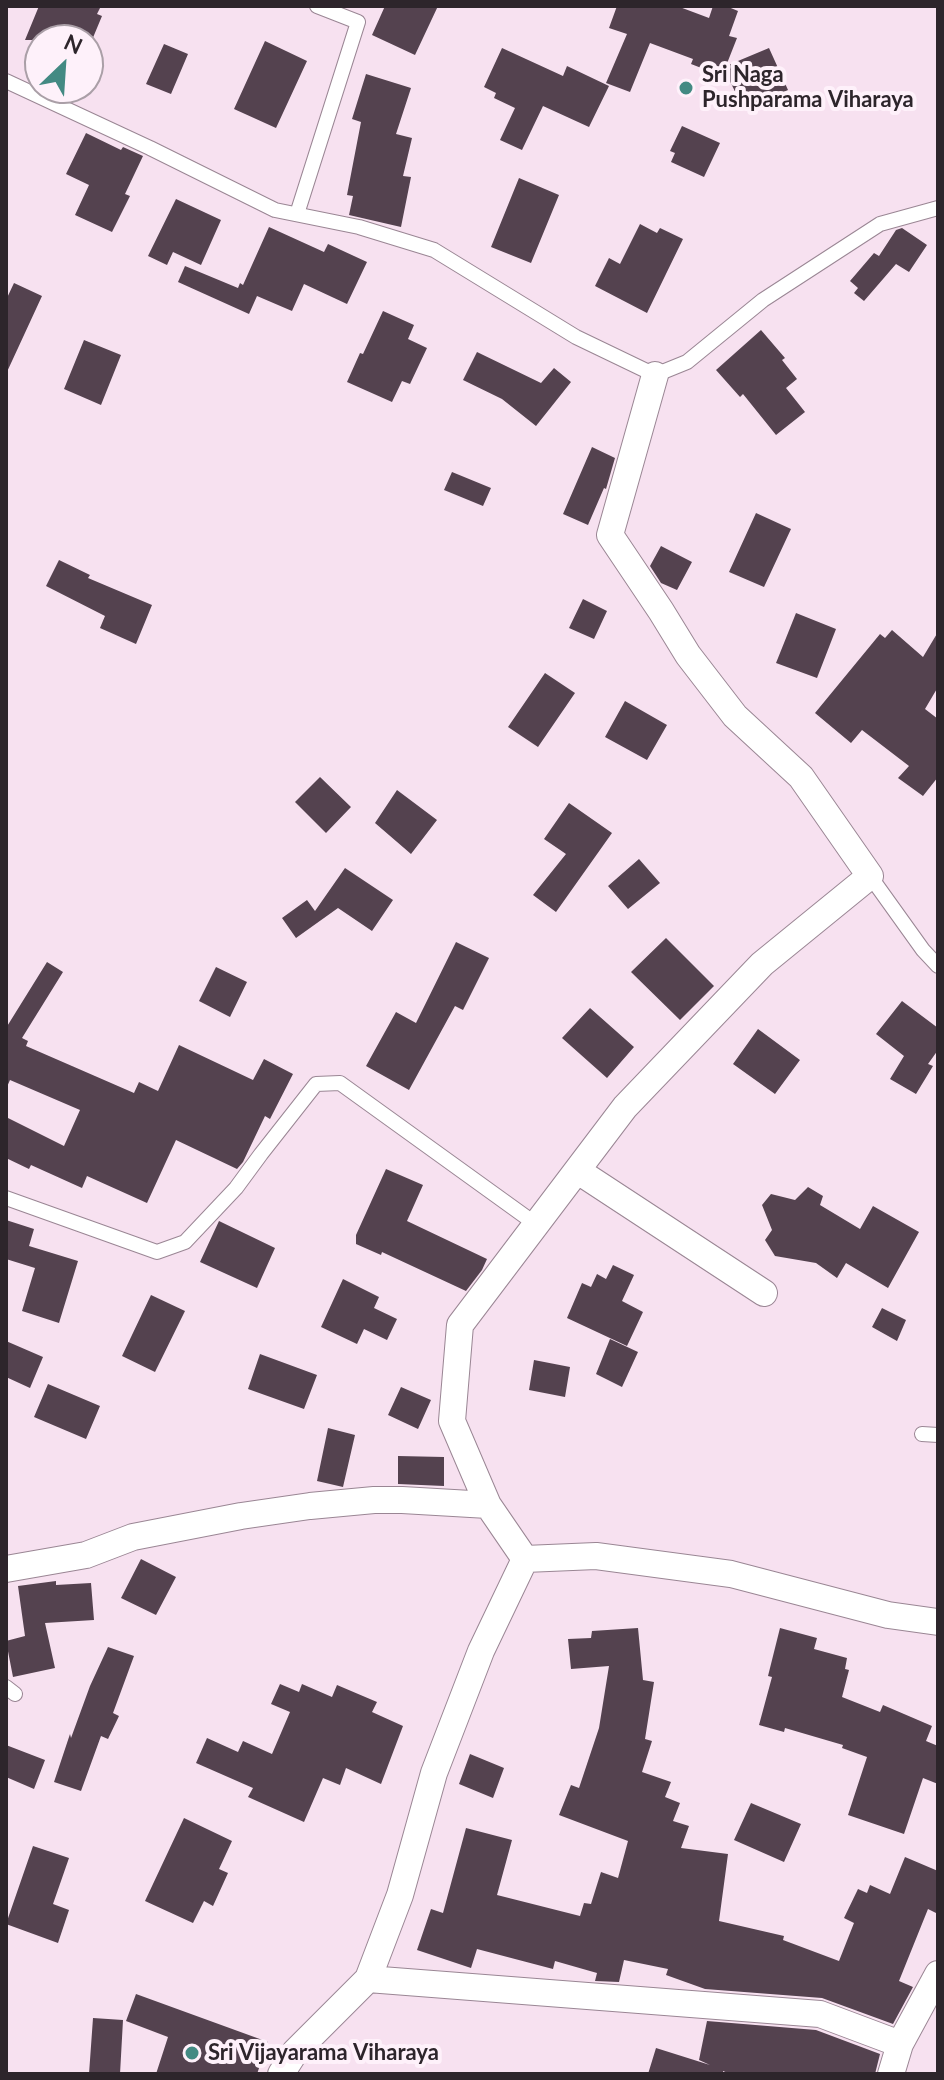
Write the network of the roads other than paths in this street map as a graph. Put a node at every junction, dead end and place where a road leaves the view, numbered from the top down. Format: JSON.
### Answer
{"nodes":[{"id":1,"x":317,"y":6,"type":"edge"},
{"id":2,"x":6,"y":81,"type":"edge"},
{"id":3,"x":938,"y":208,"type":"edge"},
{"id":4,"x":297,"y":214,"type":"junction"},
{"id":5,"x":655,"y":375,"type":"junction"},
{"id":6,"x":870,"y":876,"type":"junction"},
{"id":7,"x":938,"y":966,"type":"edge"},
{"id":8,"x":578,"y":1171,"type":"junction"},
{"id":9,"x":6,"y":1198,"type":"edge"},
{"id":10,"x":537,"y":1225,"type":"junction"},
{"id":11,"x":764,"y":1293,"type":"dead end"},
{"id":12,"x":922,"y":1434,"type":"dead end"},
{"id":13,"x":938,"y":1435,"type":"edge"},
{"id":14,"x":488,"y":1505,"type":"junction"},
{"id":15,"x":525,"y":1559,"type":"junction"},
{"id":16,"x":6,"y":1569,"type":"edge"},
{"id":17,"x":938,"y":1622,"type":"edge"},
{"id":18,"x":938,"y":1974,"type":"edge"},
{"id":19,"x":368,"y":1979,"type":"junction"},
{"id":20,"x":900,"y":2044,"type":"junction"},
{"id":21,"x":281,"y":2074,"type":"edge"},
{"id":22,"x":891,"y":2074,"type":"edge"}],
"edges":[{"from":1,"to":4,"type":"lane"},
{"from":2,"to":4,"type":"lane"},
{"from":3,"to":5,"type":"lane"},
{"from":4,"to":5,"type":"lane"},
{"from":5,"to":6,"type":"street"},
{"from":6,"to":7,"type":"lane"},
{"from":6,"to":8,"type":"street"},
{"from":8,"to":10,"type":"street"},
{"from":8,"to":11,"type":"street"},
{"from":9,"to":10,"type":"lane"},
{"from":10,"to":14,"type":"street"},
{"from":12,"to":13,"type":"lane"},
{"from":14,"to":15,"type":"street"},
{"from":14,"to":16,"type":"street"},
{"from":15,"to":17,"type":"street"},
{"from":15,"to":19,"type":"street"},
{"from":18,"to":20,"type":"street"},
{"from":19,"to":20,"type":"street"},
{"from":19,"to":21,"type":"street"},
{"from":20,"to":22,"type":"street"}]}
